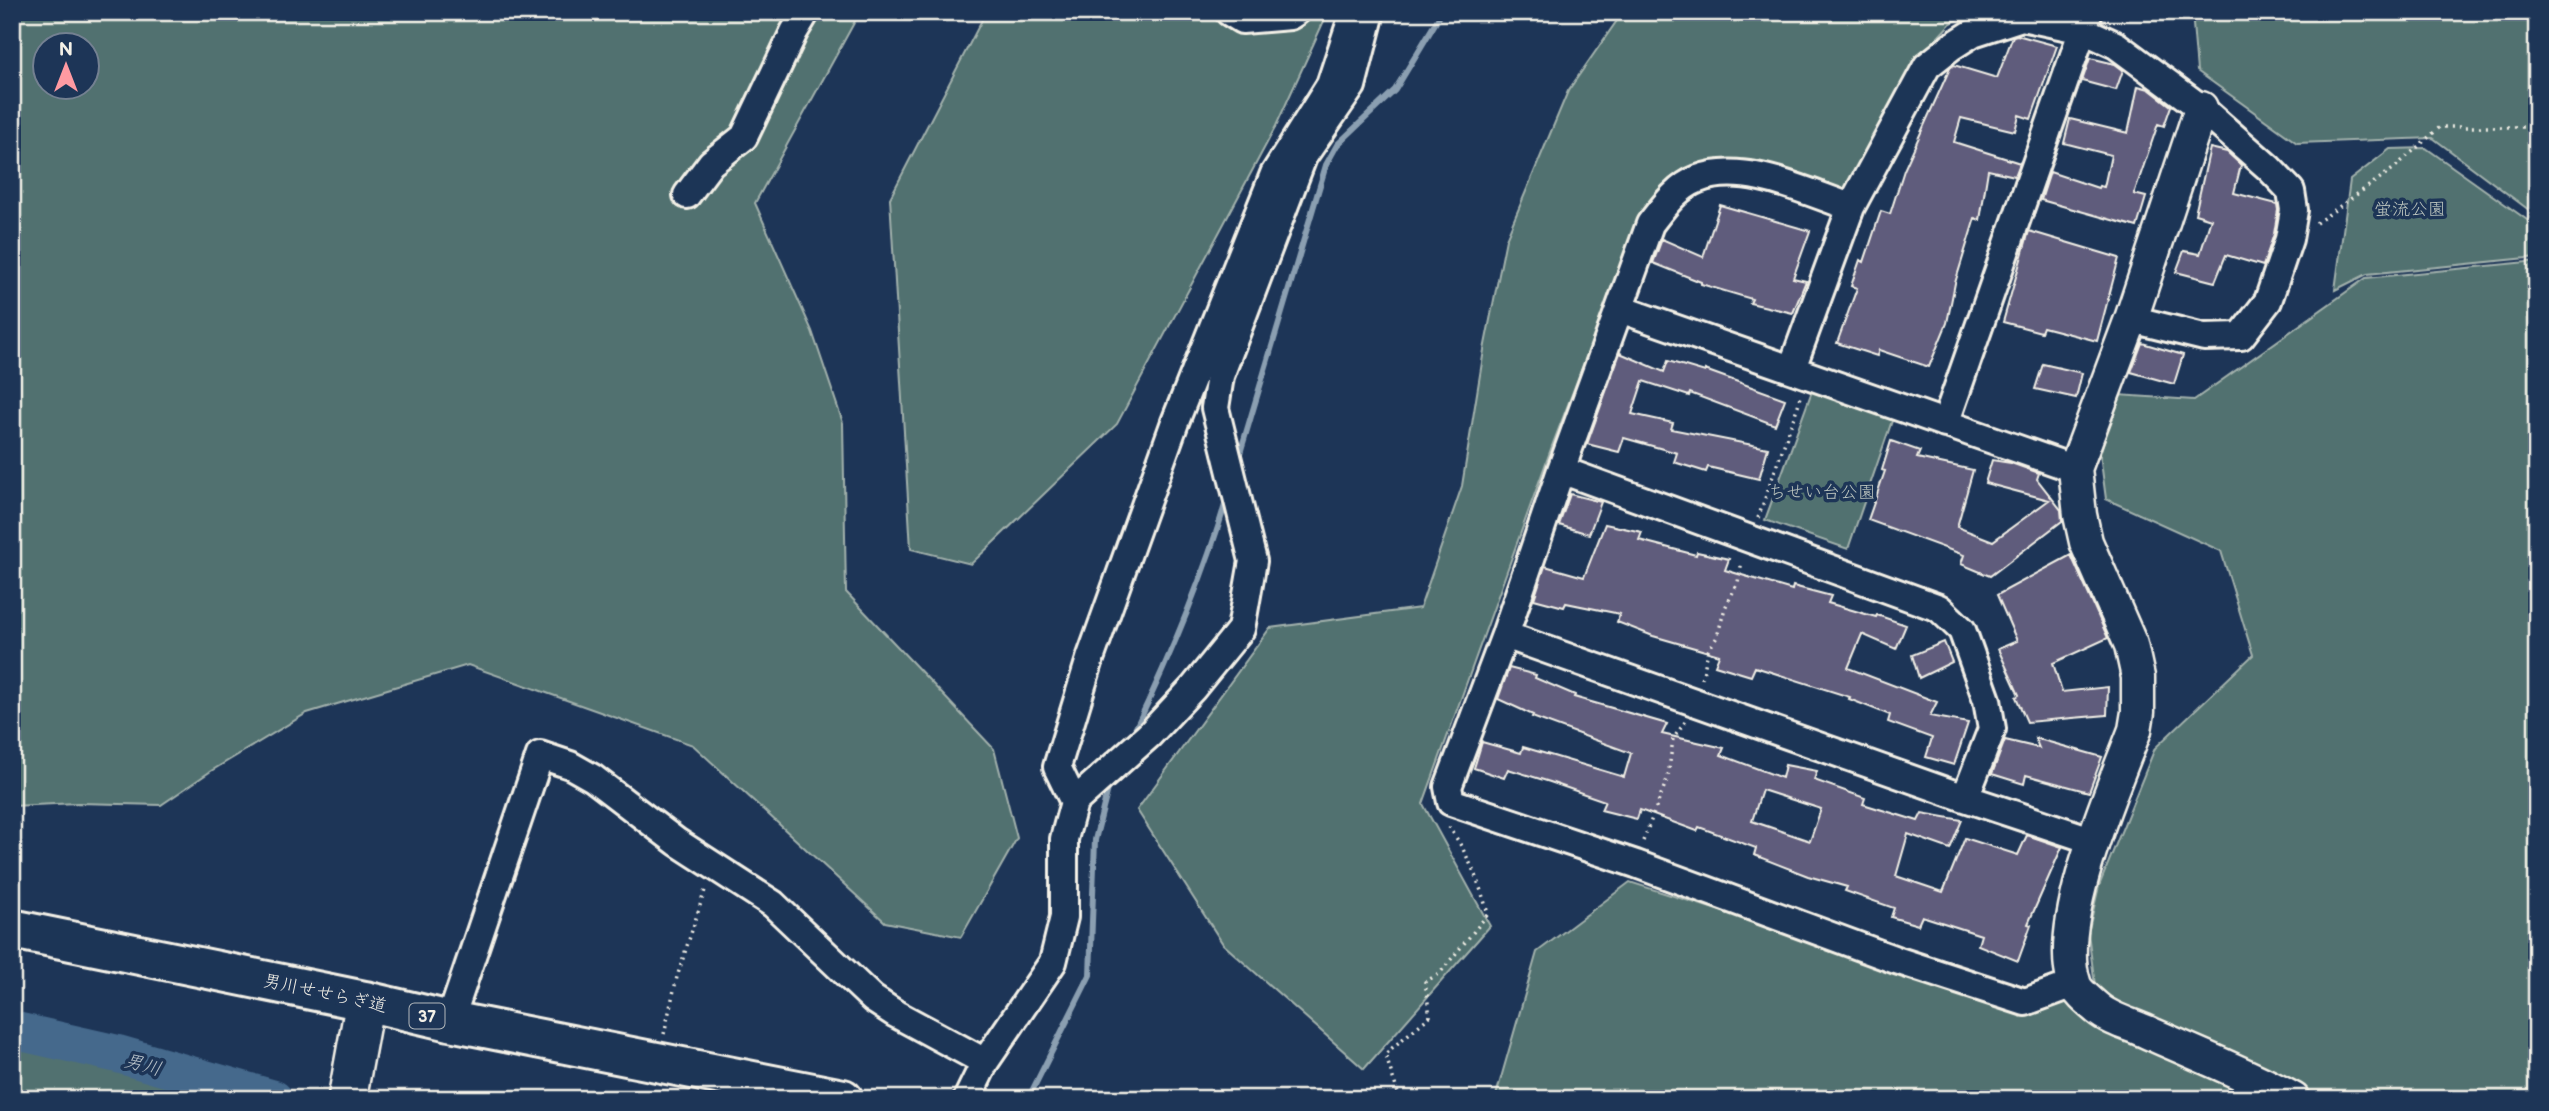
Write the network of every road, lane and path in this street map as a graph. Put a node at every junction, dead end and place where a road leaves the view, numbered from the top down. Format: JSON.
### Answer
{"nodes":[{"id":1,"x":806,"y":12,"type":"edge"},
{"id":2,"x":1229,"y":12,"type":"edge"},
{"id":3,"x":1296,"y":12,"type":"edge"},
{"id":4,"x":1354,"y":12,"type":"edge"},
{"id":5,"x":1371,"y":12,"type":"edge"},
{"id":6,"x":2086,"y":21,"type":"edge"},
{"id":7,"x":2201,"y":108,"type":"junction"},
{"id":8,"x":2537,"y":127,"type":"edge"},
{"id":9,"x":687,"y":195,"type":"dead end"},
{"id":10,"x":1851,"y":207,"type":"junction"},
{"id":11,"x":2288,"y":239,"type":"junction"},
{"id":12,"x":1620,"y":309,"type":"junction"},
{"id":13,"x":2131,"y":319,"type":"junction"},
{"id":14,"x":1800,"y":372,"type":"junction"},
{"id":15,"x":1945,"y":424,"type":"junction"},
{"id":16,"x":2074,"y":469,"type":"junction"},
{"id":17,"x":1561,"y":470,"type":"junction"},
{"id":18,"x":1750,"y":539,"type":"junction"},
{"id":19,"x":1505,"y":635,"type":"junction"},
{"id":20,"x":1692,"y":701,"type":"junction"},
{"id":21,"x":1449,"y":793,"type":"junction"},
{"id":22,"x":1965,"y":798,"type":"junction"},
{"id":23,"x":1074,"y":802,"type":"junction"},
{"id":24,"x":2094,"y":841,"type":"junction"},
{"id":25,"x":1636,"y":863,"type":"junction"},
{"id":26,"x":713,"y":865,"type":"junction"},
{"id":27,"x":12,"y":929,"type":"edge"},
{"id":28,"x":2074,"y":984,"type":"junction"},
{"id":29,"x":362,"y":1015,"type":"junction"},
{"id":30,"x":450,"y":1021,"type":"junction"},
{"id":31,"x":657,"y":1062,"type":"junction"},
{"id":32,"x":985,"y":1062,"type":"junction"},
{"id":33,"x":347,"y":1099,"type":"edge"},
{"id":34,"x":843,"y":1099,"type":"edge"},
{"id":35,"x":967,"y":1099,"type":"edge"},
{"id":36,"x":1400,"y":1099,"type":"edge"},
{"id":37,"x":2293,"y":1099,"type":"edge"}],
"edges":[{"from":1,"to":9,"type":"street"},
{"from":2,"to":3,"type":"street"},
{"from":4,"to":23,"type":"street"},
{"from":5,"to":23,"type":"street"},
{"from":6,"to":7,"type":"street"},
{"from":6,"to":10,"type":"street"},
{"from":6,"to":15,"type":"street"},
{"from":7,"to":11,"type":"street"},
{"from":7,"to":13,"type":"street"},
{"from":8,"to":11,"type":"path"},
{"from":10,"to":12,"type":"street"},
{"from":10,"to":14,"type":"street"},
{"from":11,"to":13,"type":"street"},
{"from":12,"to":14,"type":"street"},
{"from":12,"to":17,"type":"street"},
{"from":13,"to":16,"type":"street"},
{"from":14,"to":15,"type":"street"},
{"from":14,"to":18,"type":"path"},
{"from":15,"to":16,"type":"street"},
{"from":16,"to":24,"type":"street"},
{"from":17,"to":18,"type":"street"},
{"from":17,"to":19,"type":"street"},
{"from":18,"to":20,"type":"path"},
{"from":18,"to":22,"type":"street"},
{"from":19,"to":20,"type":"street"},
{"from":19,"to":21,"type":"street"},
{"from":20,"to":22,"type":"street"},
{"from":20,"to":25,"type":"path"},
{"from":21,"to":25,"type":"street"},
{"from":21,"to":36,"type":"path"},
{"from":22,"to":24,"type":"street"},
{"from":23,"to":32,"type":"street"},
{"from":24,"to":28,"type":"street"},
{"from":25,"to":28,"type":"street"},
{"from":26,"to":30,"type":"street"},
{"from":26,"to":31,"type":"path"},
{"from":26,"to":32,"type":"street"},
{"from":27,"to":29,"type":"main road","name":"男川せせらぎ道","number":"37"},
{"from":28,"to":37,"type":"street"},
{"from":29,"to":30,"type":"main road","name":"男川せせらぎ道","number":"37"},
{"from":29,"to":33,"type":"main road"},
{"from":30,"to":31,"type":"main road","name":"男川せせらぎ道","number":"37"},
{"from":31,"to":34,"type":"main road","name":"男川せせらぎ道","number":"37"},
{"from":32,"to":35,"type":"street"}]}
